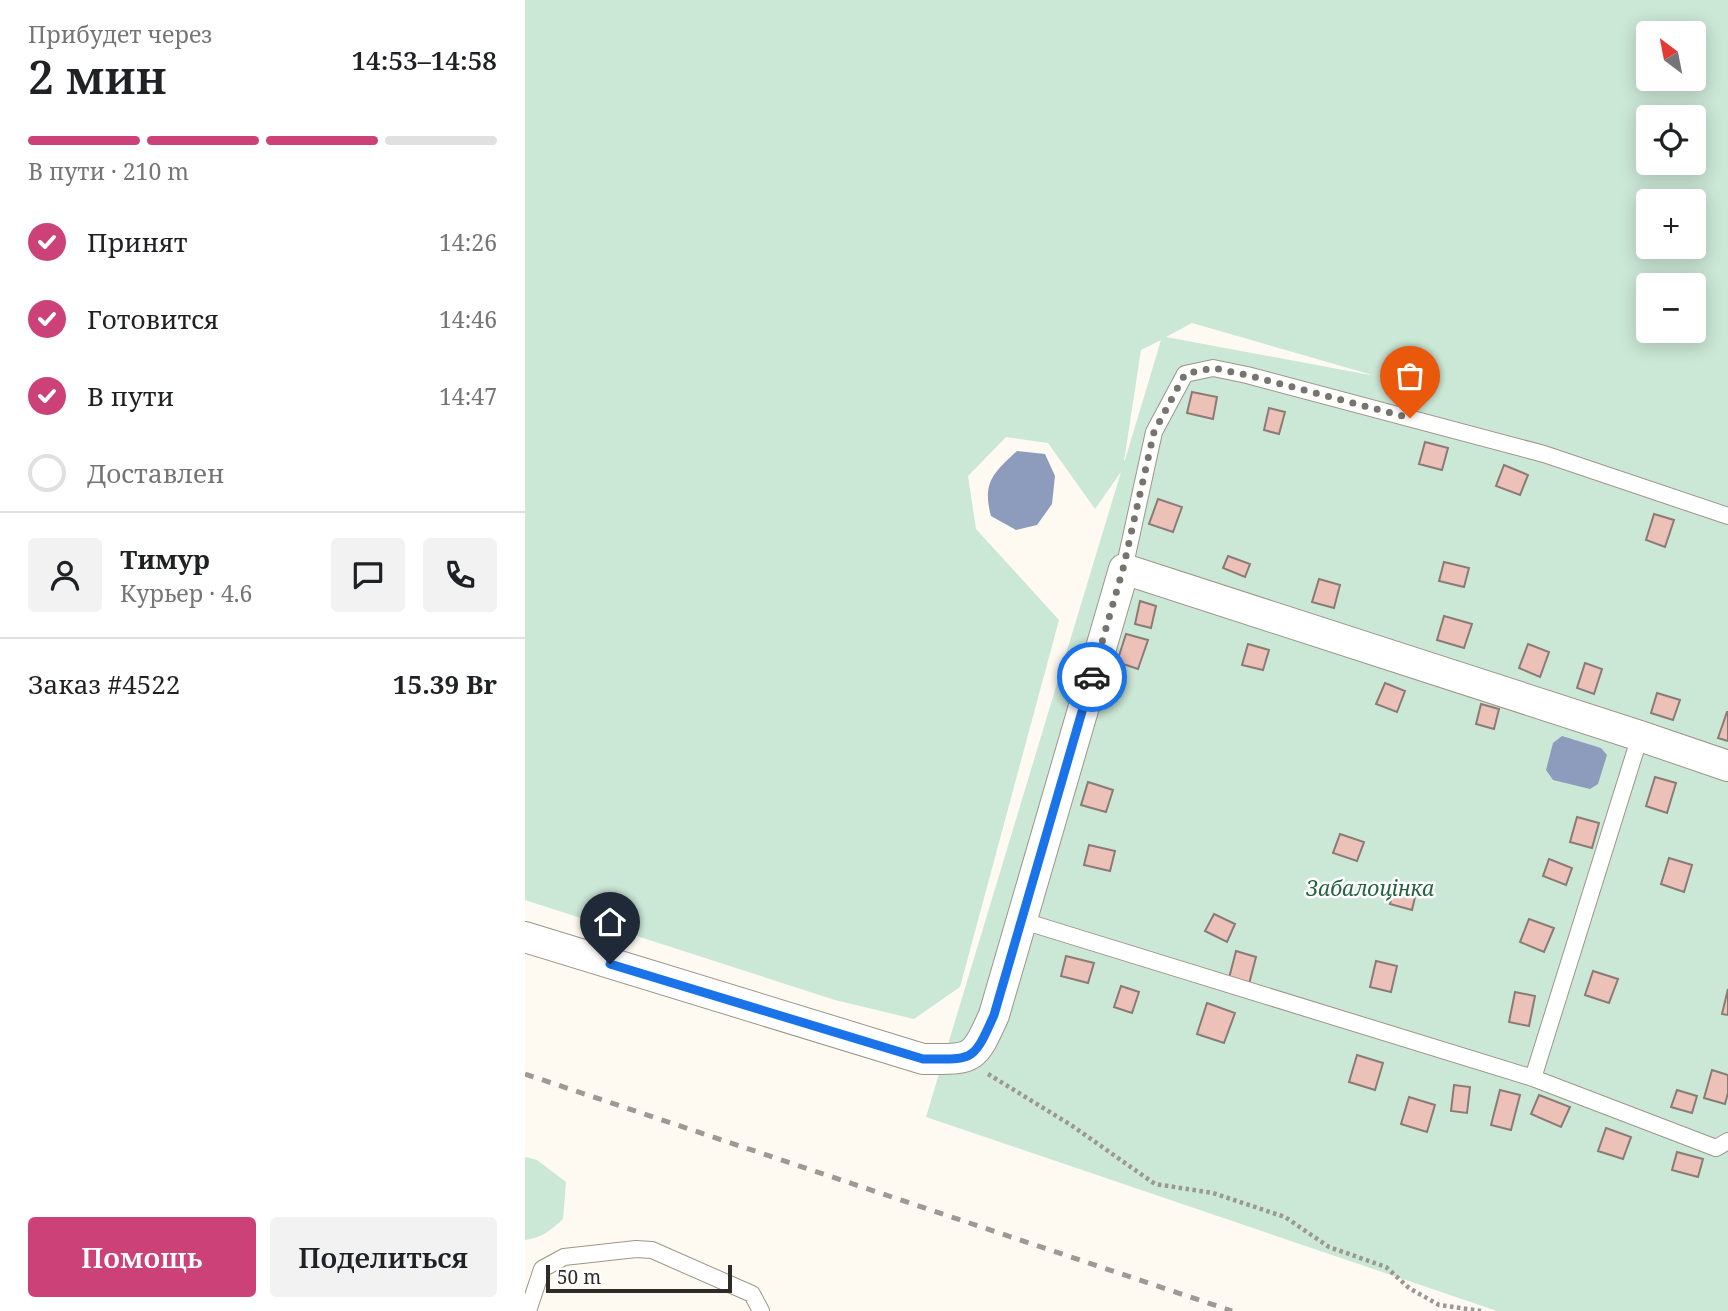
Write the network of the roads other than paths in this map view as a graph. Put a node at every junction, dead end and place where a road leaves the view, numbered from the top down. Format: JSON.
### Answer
{"nodes":[{"id":1,"x":1728,"y":516,"type":"edge"},
{"id":2,"x":1123,"y":569,"type":"junction"},
{"id":3,"x":1640,"y":736,"type":"junction"},
{"id":4,"x":1728,"y":766,"type":"edge"},
{"id":5,"x":1020,"y":920,"type":"junction"},
{"id":6,"x":525,"y":937,"type":"edge"},
{"id":7,"x":1533,"y":1078,"type":"junction"},
{"id":8,"x":1728,"y":1141,"type":"edge"},
{"id":9,"x":528,"y":1311,"type":"edge"},
{"id":10,"x":761,"y":1311,"type":"edge"}],
"edges":[{"from":1,"to":2,"type":"lane"},
{"from":2,"to":3,"type":"street"},
{"from":2,"to":5,"type":"street"},
{"from":3,"to":4,"type":"street"},
{"from":3,"to":7,"type":"lane"},
{"from":5,"to":6,"type":"street"},
{"from":5,"to":7,"type":"lane"},
{"from":7,"to":8,"type":"lane"},
{"from":9,"to":10,"type":"lane"}]}
